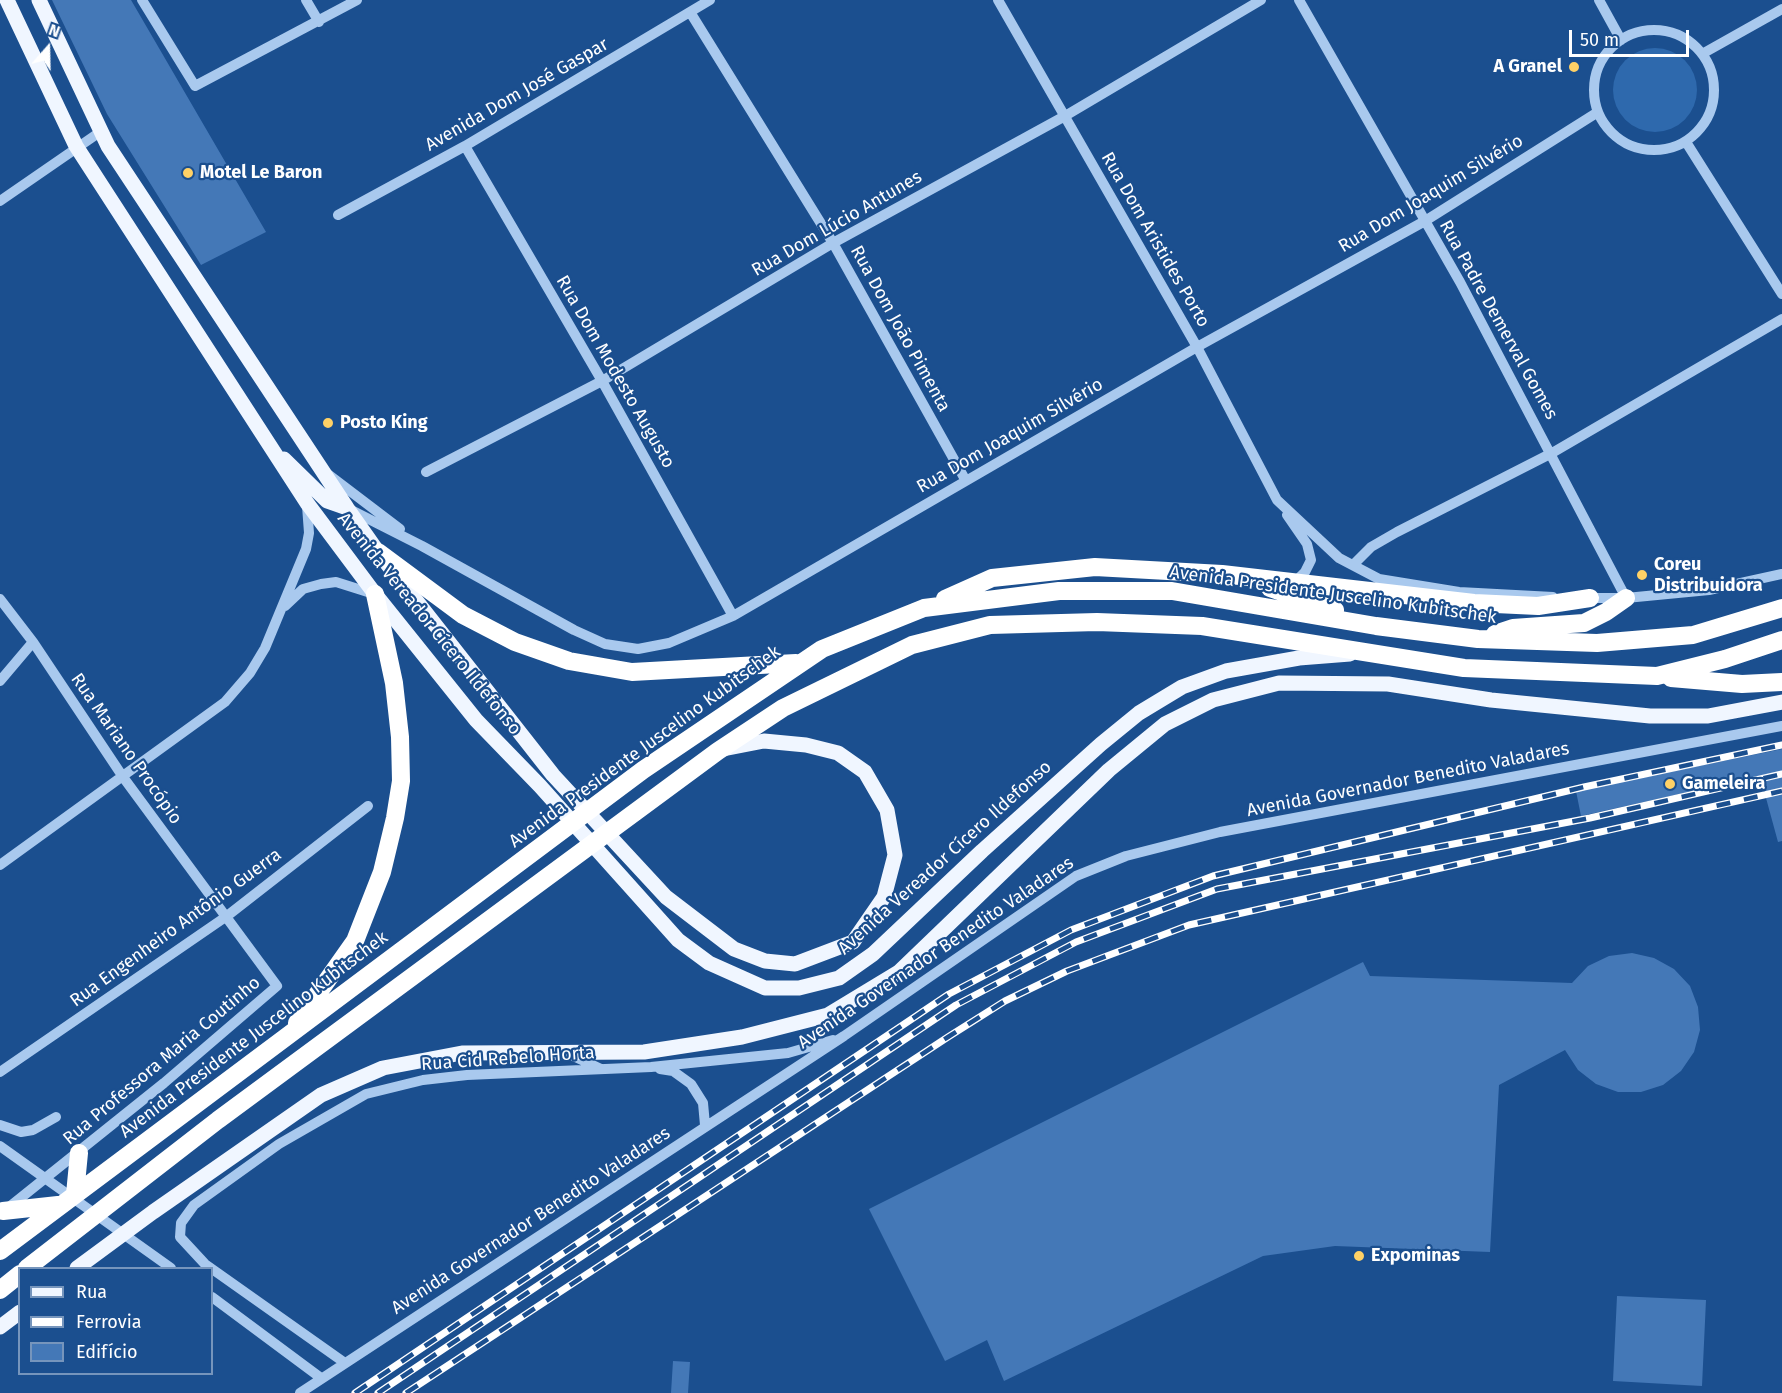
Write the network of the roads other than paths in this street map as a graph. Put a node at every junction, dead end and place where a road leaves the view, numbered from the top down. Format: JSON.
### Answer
{"nodes":[{"id":1,"x":7,"y":0,"type":"edge"},
{"id":2,"x":39,"y":0,"type":"edge"},
{"id":3,"x":142,"y":0,"type":"edge"},
{"id":4,"x":306,"y":0,"type":"edge"},
{"id":5,"x":357,"y":0,"type":"edge"},
{"id":6,"x":710,"y":0,"type":"edge"},
{"id":7,"x":998,"y":0,"type":"edge"},
{"id":8,"x":1261,"y":0,"type":"edge"},
{"id":9,"x":1299,"y":0,"type":"edge"},
{"id":10,"x":1599,"y":0,"type":"edge"},
{"id":11,"x":1782,"y":9,"type":"edge"},
{"id":12,"x":690,"y":12,"type":"junction"},
{"id":13,"x":319,"y":22,"type":"junction"},
{"id":14,"x":1621,"y":40,"type":"junction"},
{"id":15,"x":1702,"y":54,"type":"junction"},
{"id":16,"x":1598,"y":112,"type":"junction"},
{"id":17,"x":1065,"y":116,"type":"junction"},
{"id":18,"x":100,"y":132,"type":"junction"},
{"id":19,"x":1686,"y":142,"type":"junction"},
{"id":20,"x":76,"y":146,"type":"junction"},
{"id":21,"x":465,"y":146,"type":"junction"},
{"id":22,"x":0,"y":201,"type":"edge"},
{"id":23,"x":338,"y":215,"type":"dead end"},
{"id":24,"x":1425,"y":220,"type":"junction"},
{"id":25,"x":833,"y":243,"type":"junction"},
{"id":26,"x":1782,"y":294,"type":"edge"},
{"id":27,"x":1782,"y":319,"type":"edge"},
{"id":28,"x":1197,"y":347,"type":"junction"},
{"id":29,"x":602,"y":381,"type":"junction"},
{"id":30,"x":1552,"y":453,"type":"junction"},
{"id":31,"x":276,"y":454,"type":"junction"},
{"id":32,"x":321,"y":469,"type":"junction"},
{"id":33,"x":426,"y":472,"type":"dead end"},
{"id":34,"x":966,"y":481,"type":"junction"},
{"id":35,"x":1277,"y":500,"type":"junction"},
{"id":36,"x":307,"y":503,"type":"junction"},
{"id":37,"x":347,"y":508,"type":"junction"},
{"id":38,"x":422,"y":546,"type":"junction"},
{"id":39,"x":378,"y":552,"type":"junction"},
{"id":40,"x":1353,"y":565,"type":"junction"},
{"id":41,"x":1222,"y":574,"type":"junction"},
{"id":42,"x":1782,"y":574,"type":"edge"},
{"id":43,"x":1295,"y":582,"type":"junction"},
{"id":44,"x":375,"y":594,"type":"junction"},
{"id":45,"x":1590,"y":598,"type":"junction"},
{"id":46,"x":1626,"y":598,"type":"junction"},
{"id":47,"x":0,"y":599,"type":"edge"},
{"id":48,"x":283,"y":608,"type":"junction"},
{"id":49,"x":924,"y":608,"type":"junction"},
{"id":50,"x":1782,"y":608,"type":"edge"},
{"id":51,"x":733,"y":616,"type":"junction"},
{"id":52,"x":1376,"y":626,"type":"junction"},
{"id":53,"x":1478,"y":639,"type":"junction"},
{"id":54,"x":1782,"y":640,"type":"edge"},
{"id":55,"x":33,"y":642,"type":"junction"},
{"id":56,"x":1374,"y":653,"type":"junction"},
{"id":57,"x":798,"y":663,"type":"junction"},
{"id":58,"x":1657,"y":676,"type":"junction"},
{"id":59,"x":0,"y":681,"type":"edge"},
{"id":60,"x":1782,"y":682,"type":"edge"},
{"id":61,"x":1782,"y":702,"type":"edge"},
{"id":62,"x":1782,"y":726,"type":"edge"},
{"id":63,"x":718,"y":751,"type":"junction"},
{"id":64,"x":123,"y":777,"type":"junction"},
{"id":65,"x":368,"y":806,"type":"dead end"},
{"id":66,"x":0,"y":865,"type":"edge"},
{"id":67,"x":226,"y":916,"type":"junction"},
{"id":68,"x":844,"y":1036,"type":"junction"},
{"id":69,"x":286,"y":1039,"type":"junction"},
{"id":70,"x":563,"y":1052,"type":"junction"},
{"id":71,"x":651,"y":1067,"type":"junction"},
{"id":72,"x":603,"y":1070,"type":"junction"},
{"id":73,"x":0,"y":1072,"type":"edge"},
{"id":74,"x":56,"y":1117,"type":"dead end"},
{"id":75,"x":0,"y":1125,"type":"edge"},
{"id":76,"x":705,"y":1125,"type":"junction"},
{"id":77,"x":258,"y":1139,"type":"junction"},
{"id":78,"x":0,"y":1146,"type":"edge"},
{"id":79,"x":79,"y":1153,"type":"junction"},
{"id":80,"x":247,"y":1167,"type":"junction"},
{"id":81,"x":68,"y":1199,"type":"junction"},
{"id":82,"x":1,"y":1213,"type":"edge"},
{"id":83,"x":0,"y":1251,"type":"edge"},
{"id":84,"x":30,"y":1267,"type":"edge"},
{"id":85,"x":80,"y":1267,"type":"edge"},
{"id":86,"x":168,"y":1267,"type":"edge"},
{"id":87,"x":210,"y":1267,"type":"edge"},
{"id":88,"x":213,"y":1269,"type":"edge"},
{"id":89,"x":18,"y":1276,"type":"edge"},
{"id":90,"x":0,"y":1290,"type":"edge"},
{"id":91,"x":213,"y":1298,"type":"edge"},
{"id":92,"x":18,"y":1314,"type":"edge"},
{"id":93,"x":0,"y":1327,"type":"edge"},
{"id":94,"x":345,"y":1363,"type":"junction"},
{"id":95,"x":321,"y":1377,"type":"junction"},
{"id":96,"x":300,"y":1393,"type":"edge"}],
"edges":[{"from":1,"to":20,"type":"main road","name":"Avenida Vereador Cícero Ildefonso"},
{"from":2,"to":18,"type":"main road","name":"Avenida Vereador Cícero Ildefonso"},
{"from":3,"to":13,"type":"street"},
{"from":4,"to":13,"type":"street"},
{"from":5,"to":13,"type":"street"},
{"from":6,"to":12,"type":"street","name":"Avenida Dom José Gaspar"},
{"from":7,"to":17,"type":"street","name":"Rua Dom Aristides Porto"},
{"from":8,"to":17,"type":"street","name":"Rua Dom Lúcio Antunes"},
{"from":9,"to":24,"type":"street","name":"Rua Padre Demerval Gomes"},
{"from":10,"to":14,"type":"street"},
{"from":11,"to":15,"type":"street"},
{"from":12,"to":21,"type":"street","name":"Avenida Dom José Gaspar"},
{"from":12,"to":25,"type":"street","name":"Rua Dom João Pimenta"},
{"from":14,"to":15,"type":"street"},
{"from":14,"to":16,"type":"street"},
{"from":15,"to":19,"type":"street"},
{"from":16,"to":19,"type":"street"},
{"from":16,"to":24,"type":"street","name":"Rua Dom Joaquim Silvério"},
{"from":17,"to":25,"type":"street","name":"Rua Dom Lúcio Antunes"},
{"from":17,"to":28,"type":"street","name":"Rua Dom Aristides Porto"},
{"from":18,"to":20,"type":"street"},
{"from":18,"to":32,"type":"main road","name":"Avenida Vereador Cícero Ildefonso"},
{"from":19,"to":26,"type":"street"},
{"from":20,"to":22,"type":"street"},
{"from":20,"to":31,"type":"main road","name":"Avenida Vereador Cícero Ildefonso"},
{"from":21,"to":23,"type":"street","name":"Avenida Dom José Gaspar"},
{"from":21,"to":29,"type":"street","name":"Rua Dom Modesto Augusto"},
{"from":24,"to":28,"type":"street","name":"Rua Dom Joaquim Silvério"},
{"from":24,"to":30,"type":"street","name":"Rua Padre Demerval Gomes"},
{"from":25,"to":29,"type":"street","name":"Rua Dom Lúcio Antunes"},
{"from":25,"to":34,"type":"street","name":"Rua Dom João Pimenta"},
{"from":27,"to":30,"type":"street"},
{"from":28,"to":34,"type":"street","name":"Rua Dom Joaquim Silvério"},
{"from":28,"to":35,"type":"street","name":"Rua Dom Aristides Porto"},
{"from":29,"to":33,"type":"street","name":"Rua Dom Lúcio Antunes"},
{"from":29,"to":51,"type":"street","name":"Rua Dom Modesto Augusto"},
{"from":30,"to":40,"type":"street"},
{"from":30,"to":46,"type":"street","name":"Rua Padre Demerval Gomes"},
{"from":31,"to":36,"type":"main road","name":"Avenida Vereador Cícero Ildefonso"},
{"from":31,"to":37,"type":"main road"},
{"from":32,"to":37,"type":"main road","name":"Avenida Vereador Cícero Ildefonso"},
{"from":32,"to":38,"type":"street","name":"Rua Dom Joaquim Silvério"},
{"from":34,"to":51,"type":"street","name":"Rua Dom Joaquim Silvério"},
{"from":35,"to":40,"type":"street","name":"Rua Dom Aristides Porto"},
{"from":35,"to":43,"type":"street","name":"Rua Dom Aristides Porto"},
{"from":36,"to":44,"type":"main road","name":"Avenida Vereador Cícero Ildefonso"},
{"from":36,"to":48,"type":"street"},
{"from":37,"to":38,"type":"street","name":"Rua Dom Joaquim Silvério"},
{"from":37,"to":39,"type":"main road","name":"Avenida Vereador Cícero Ildefonso"},
{"from":38,"to":51,"type":"street","name":"Rua Dom Joaquim Silvério"},
{"from":39,"to":57,"type":"highway"},
{"from":39,"to":63,"type":"main road","name":"Avenida Vereador Cícero Ildefonso"},
{"from":40,"to":45,"type":"street","name":"Avenida Presidente Juscelino Kubitschek"},
{"from":41,"to":43,"type":"highway"},
{"from":41,"to":49,"type":"highway"},
{"from":41,"to":52,"type":"highway"},
{"from":42,"to":46,"type":"street","name":"Avenida Presidente Juscelino Kubitschek"},
{"from":43,"to":45,"type":"highway"},
{"from":44,"to":48,"type":"street"},
{"from":44,"to":56,"type":"main road","name":"Avenida Vereador Cícero Ildefonso"},
{"from":44,"to":69,"type":"highway"},
{"from":45,"to":46,"type":"street","name":"Avenida Presidente Juscelino Kubitschek"},
{"from":46,"to":53,"type":"highway"},
{"from":47,"to":55,"type":"street","name":"Rua Mariano Procópio"},
{"from":48,"to":64,"type":"street"},
{"from":49,"to":52,"type":"highway","name":"Avenida Presidente Juscelino Kubitschek"},
{"from":49,"to":57,"type":"highway","name":"Avenida Presidente Juscelino Kubitschek"},
{"from":50,"to":53,"type":"highway","name":"Avenida Presidente Juscelino Kubitschek"},
{"from":52,"to":53,"type":"highway","name":"Avenida Presidente Juscelino Kubitschek"},
{"from":54,"to":58,"type":"highway"},
{"from":55,"to":59,"type":"street"},
{"from":55,"to":64,"type":"street","name":"Rua Mariano Procópio"},
{"from":56,"to":58,"type":"highway"},
{"from":56,"to":63,"type":"highway"},
{"from":57,"to":69,"type":"highway","name":"Avenida Presidente Juscelino Kubitschek"},
{"from":58,"to":60,"type":"highway"},
{"from":61,"to":70,"type":"main road"},
{"from":62,"to":68,"type":"street","name":"Avenida Governador Benedito Valadares"},
{"from":63,"to":84,"type":"highway"},
{"from":64,"to":66,"type":"street"},
{"from":64,"to":67,"type":"street","name":"Rua Mariano Procópio"},
{"from":65,"to":67,"type":"street","name":"Rua Engenheiro Antônio Guerra"},
{"from":67,"to":73,"type":"street","name":"Rua Engenheiro Antônio Guerra"},
{"from":67,"to":79,"type":"street","name":"Rua Professora Maria Coutinho"},
{"from":68,"to":71,"type":"street","name":"Rua Cid Rebelo Horta"},
{"from":68,"to":76,"type":"street","name":"Avenida Governador Benedito Valadares"},
{"from":69,"to":81,"type":"highway","name":"Avenida Presidente Juscelino Kubitschek"},
{"from":70,"to":72,"type":"street"},
{"from":70,"to":77,"type":"main road"},
{"from":71,"to":72,"type":"street","name":"Rua Cid Rebelo Horta"},
{"from":71,"to":76,"type":"street","name":"Rua Cid Rebelo Horta"},
{"from":72,"to":80,"type":"street","name":"Rua Cid Rebelo Horta"},
{"from":74,"to":75,"type":"street"},
{"from":76,"to":94,"type":"street","name":"Avenida Governador Benedito Valadares"},
{"from":77,"to":80,"type":"street"},
{"from":77,"to":85,"type":"main road"},
{"from":78,"to":86,"type":"street"},
{"from":79,"to":81,"type":"highway"},
{"from":79,"to":82,"type":"street","name":"Rua Professora Maria Coutinho"},
{"from":80,"to":87,"type":"street","name":"Rua Cid Rebelo Horta"},
{"from":81,"to":82,"type":"highway"},
{"from":81,"to":83,"type":"highway","name":"Avenida Presidente Juscelino Kubitschek"},
{"from":88,"to":94,"type":"street","name":"Rua Cid Rebelo Horta"},
{"from":89,"to":90,"type":"highway"},
{"from":91,"to":95,"type":"street"},
{"from":92,"to":93,"type":"main road"},
{"from":94,"to":95,"type":"street","name":"Avenida Governador Benedito Valadares"},
{"from":95,"to":96,"type":"street","name":"Avenida Governador Benedito Valadares"}]}
